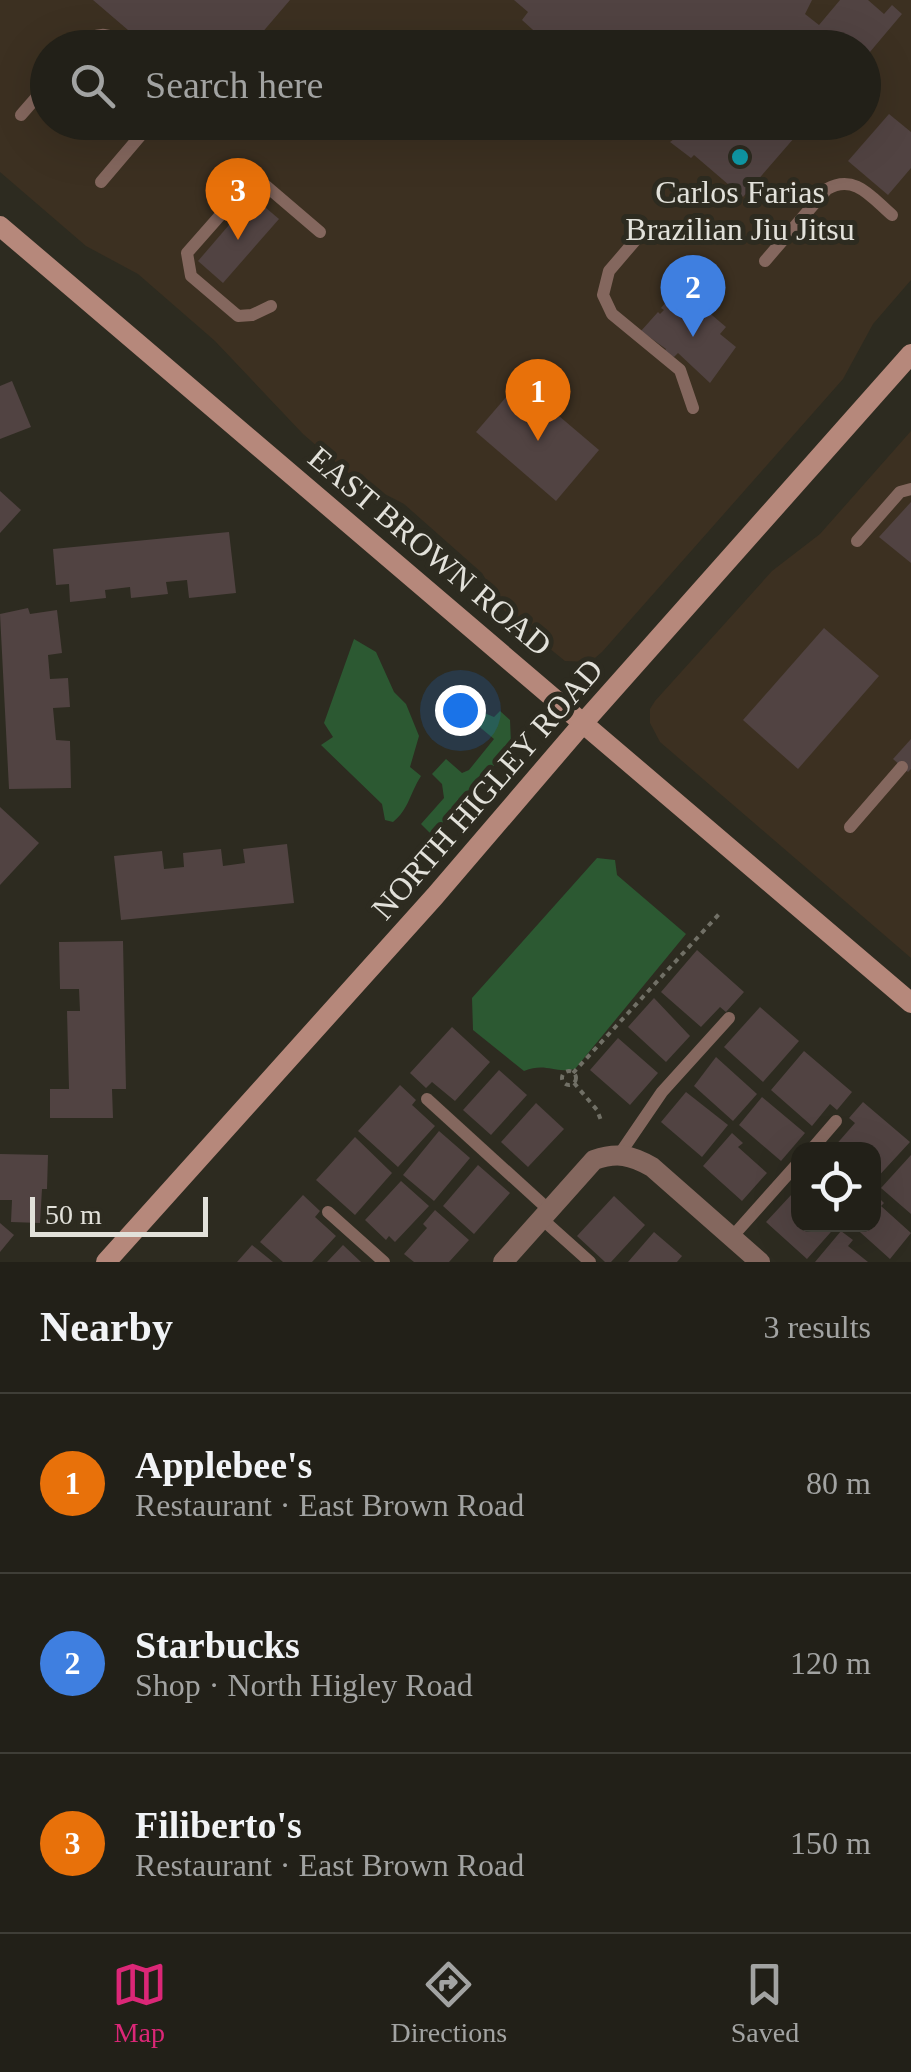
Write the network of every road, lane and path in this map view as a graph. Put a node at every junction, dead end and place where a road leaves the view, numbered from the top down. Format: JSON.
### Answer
{"nodes":[{"id":1,"x":30,"y":105,"type":"edge"},
{"id":2,"x":21,"y":116,"type":"dead end"},
{"id":3,"x":137,"y":140,"type":"edge"},
{"id":4,"x":101,"y":182,"type":"dead end"},
{"id":5,"x":892,"y":216,"type":"dead end"},
{"id":6,"x":0,"y":226,"type":"edge"},
{"id":7,"x":320,"y":232,"type":"dead end"},
{"id":8,"x":640,"y":236,"type":"dead end"},
{"id":9,"x":766,"y":261,"type":"dead end"},
{"id":10,"x":271,"y":306,"type":"dead end"},
{"id":11,"x":911,"y":354,"type":"edge"},
{"id":12,"x":693,"y":408,"type":"dead end"},
{"id":13,"x":911,"y":489,"type":"edge"},
{"id":14,"x":858,"y":541,"type":"dead end"},
{"id":15,"x":584,"y":721,"type":"junction"},
{"id":16,"x":902,"y":766,"type":"dead end"},
{"id":17,"x":850,"y":826,"type":"dead end"},
{"id":18,"x":721,"y":912,"type":"dead end"},
{"id":19,"x":911,"y":1002,"type":"edge"},
{"id":20,"x":729,"y":1018,"type":"dead end"},
{"id":21,"x":574,"y":1073,"type":"junction"},
{"id":22,"x":574,"y":1083,"type":"junction"},
{"id":23,"x":427,"y":1099,"type":"dead end"},
{"id":24,"x":836,"y":1121,"type":"dead end"},
{"id":25,"x":602,"y":1124,"type":"dead end"},
{"id":26,"x":817,"y":1142,"type":"edge"},
{"id":27,"x":615,"y":1154,"type":"junction"},
{"id":28,"x":791,"y":1171,"type":"edge"},
{"id":29,"x":328,"y":1212,"type":"dead end"},
{"id":30,"x":545,"y":1214,"type":"junction"},
{"id":31,"x":732,"y":1237,"type":"junction"},
{"id":32,"x":106,"y":1262,"type":"edge"},
{"id":33,"x":384,"y":1262,"type":"edge"},
{"id":34,"x":503,"y":1262,"type":"edge"},
{"id":35,"x":590,"y":1262,"type":"edge"},
{"id":36,"x":760,"y":1262,"type":"edge"}],
"edges":[{"from":1,"to":2,"type":"lane"},
{"from":3,"to":4,"type":"lane"},
{"from":5,"to":9,"type":"lane"},
{"from":6,"to":15,"type":"main road","name":"EAST BROWN ROAD"},
{"from":7,"to":10,"type":"lane"},
{"from":8,"to":12,"type":"lane"},
{"from":11,"to":15,"type":"main road","name":"NORTH HIGLEY ROAD"},
{"from":13,"to":14,"type":"lane"},
{"from":15,"to":19,"type":"main road","name":"EAST BROWN ROAD"},
{"from":15,"to":32,"type":"main road","name":"NORTH HIGLEY ROAD"},
{"from":16,"to":17,"type":"lane"},
{"from":18,"to":21,"type":"path"},
{"from":20,"to":27,"type":"lane"},
{"from":21,"to":22,"type":"path"},
{"from":21,"to":22,"type":"path"},
{"from":22,"to":25,"type":"path"},
{"from":23,"to":30,"type":"lane"},
{"from":24,"to":26,"type":"lane"},
{"from":27,"to":30,"type":"street"},
{"from":27,"to":31,"type":"street"},
{"from":28,"to":31,"type":"lane"},
{"from":29,"to":33,"type":"lane"},
{"from":30,"to":34,"type":"street"},
{"from":30,"to":35,"type":"lane"},
{"from":31,"to":36,"type":"street"}]}
